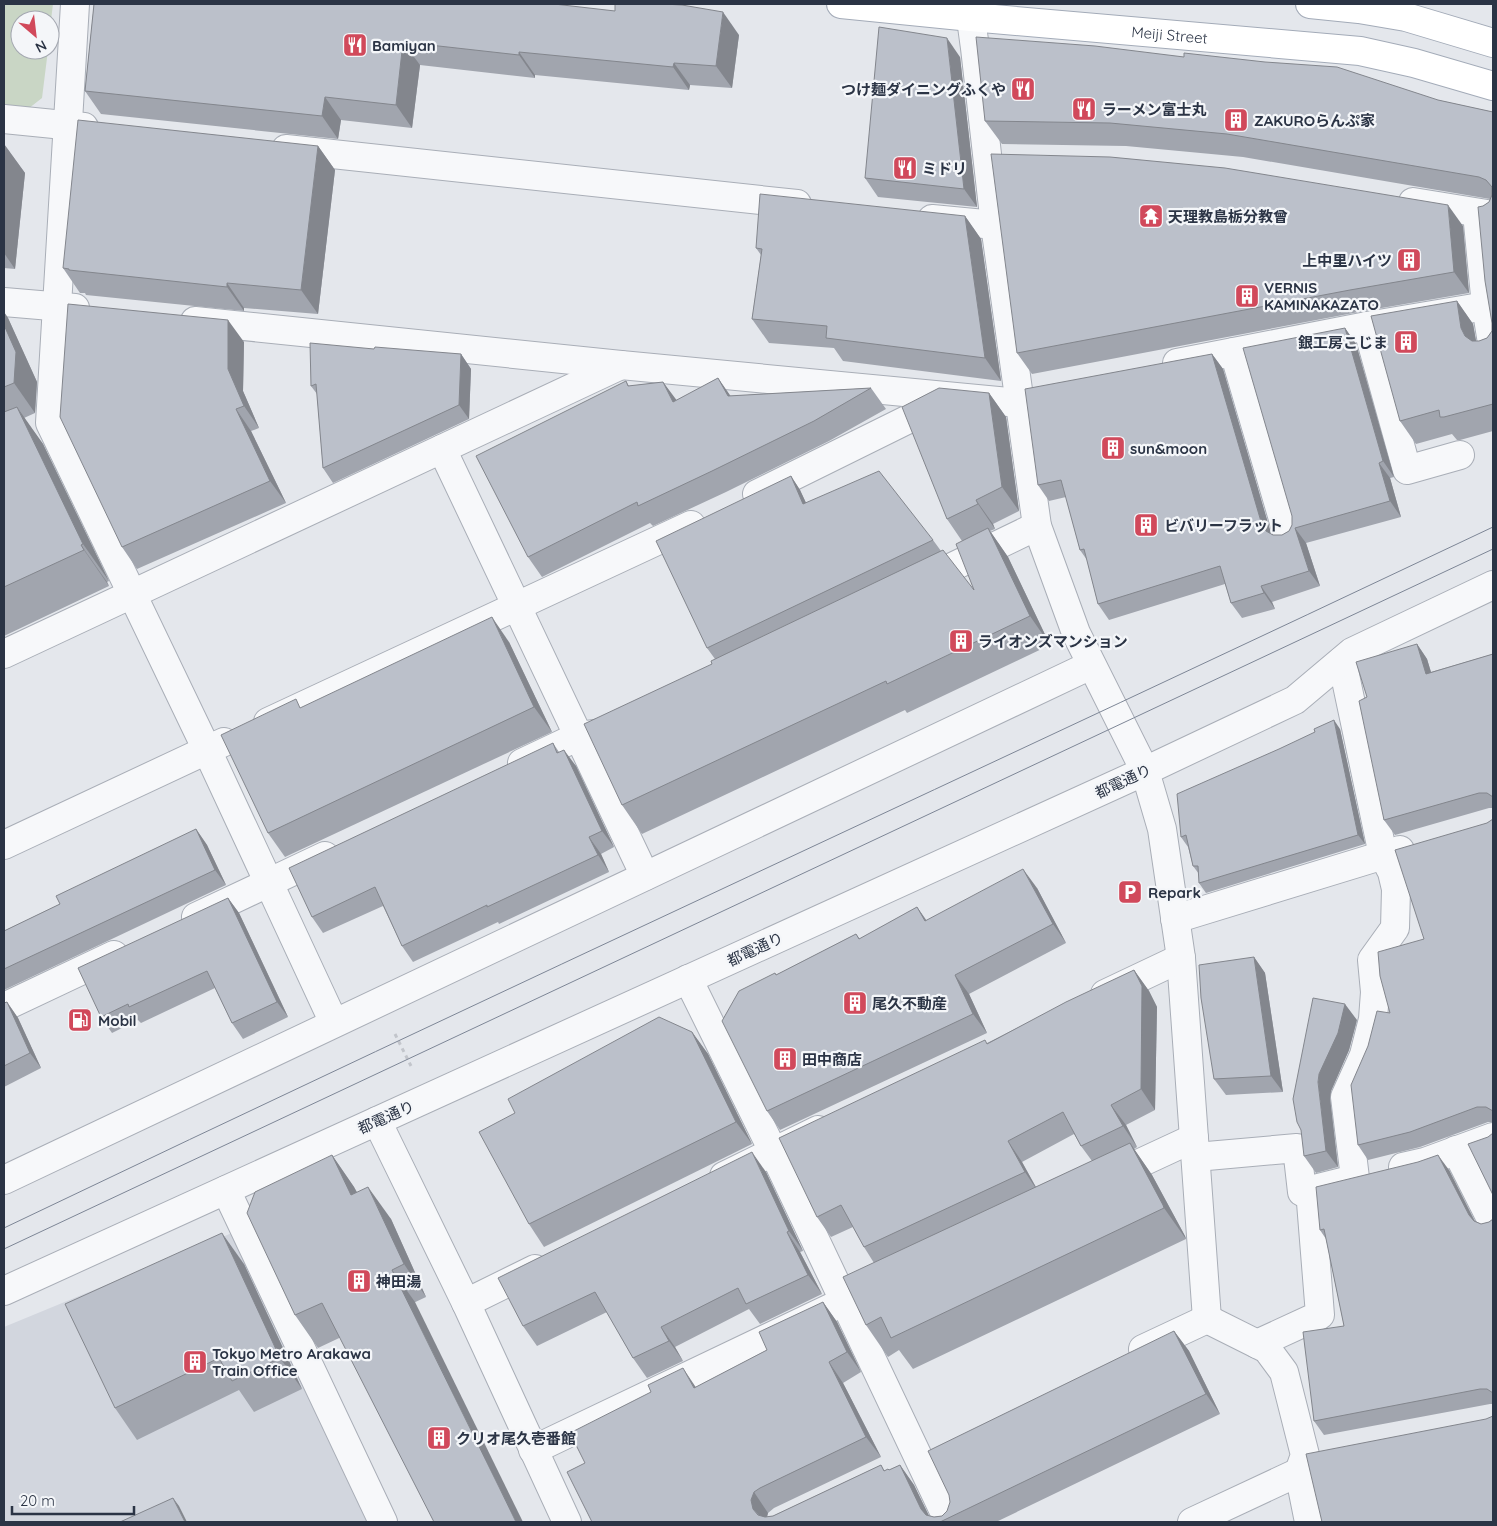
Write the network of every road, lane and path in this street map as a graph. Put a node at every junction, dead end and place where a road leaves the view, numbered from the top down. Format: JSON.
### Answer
{"nodes":[{"id":1,"x":76,"y":4,"type":"edge"},
{"id":2,"x":841,"y":4,"type":"edge"},
{"id":3,"x":1310,"y":4,"type":"edge"},
{"id":4,"x":970,"y":10,"type":"edge"},
{"id":5,"x":1493,"y":43,"type":"edge"},
{"id":6,"x":1493,"y":86,"type":"edge"},
{"id":7,"x":4,"y":119,"type":"edge"},
{"id":8,"x":67,"y":125,"type":"junction"},
{"id":9,"x":106,"y":129,"type":"edge"},
{"id":10,"x":264,"y":146,"type":"edge"},
{"id":11,"x":1391,"y":199,"type":"edge"},
{"id":12,"x":817,"y":206,"type":"edge"},
{"id":13,"x":1485,"y":214,"type":"edge"},
{"id":14,"x":906,"y":216,"type":"edge"},
{"id":15,"x":995,"y":225,"type":"junction"},
{"id":16,"x":4,"y":302,"type":"edge"},
{"id":17,"x":1486,"y":306,"type":"junction"},
{"id":18,"x":58,"y":307,"type":"junction"},
{"id":19,"x":97,"y":311,"type":"edge"},
{"id":20,"x":166,"y":318,"type":"edge"},
{"id":21,"x":1367,"y":326,"type":"junction"},
{"id":22,"x":1493,"y":349,"type":"edge"},
{"id":23,"x":1234,"y":352,"type":"junction"},
{"id":24,"x":621,"y":365,"type":"junction"},
{"id":25,"x":1151,"y":368,"type":"edge"},
{"id":26,"x":1046,"y":387,"type":"edge"},
{"id":27,"x":956,"y":396,"type":"junction"},
{"id":28,"x":1019,"y":398,"type":"junction"},
{"id":29,"x":442,"y":449,"type":"junction"},
{"id":30,"x":1460,"y":455,"type":"dead end"},
{"id":31,"x":1037,"y":526,"type":"junction"},
{"id":32,"x":1288,"y":536,"type":"edge"},
{"id":33,"x":1493,"y":585,"type":"edge"},
{"id":34,"x":132,"y":593,"type":"junction"},
{"id":35,"x":896,"y":594,"type":"edge"},
{"id":36,"x":517,"y":607,"type":"junction"},
{"id":37,"x":4,"y":654,"type":"edge"},
{"id":38,"x":1342,"y":661,"type":"junction"},
{"id":39,"x":1092,"y":665,"type":"junction"},
{"id":40,"x":648,"y":712,"type":"edge"},
{"id":41,"x":579,"y":736,"type":"junction"},
{"id":42,"x":207,"y":750,"type":"junction"},
{"id":43,"x":1145,"y":771,"type":"junction"},
{"id":44,"x":499,"y":774,"type":"edge"},
{"id":45,"x":1420,"y":844,"type":"edge"},
{"id":46,"x":4,"y":845,"type":"edge"},
{"id":47,"x":348,"y":845,"type":"edge"},
{"id":48,"x":1383,"y":855,"type":"junction"},
{"id":49,"x":645,"y":876,"type":"junction"},
{"id":50,"x":268,"y":883,"type":"junction"},
{"id":51,"x":1175,"y":919,"type":"junction"},
{"id":52,"x":171,"y":928,"type":"edge"},
{"id":53,"x":136,"y":945,"type":"edge"},
{"id":54,"x":1181,"y":958,"type":"junction"},
{"id":55,"x":688,"y":979,"type":"junction"},
{"id":56,"x":380,"y":1002,"type":"junction"},
{"id":57,"x":1083,"y":1005,"type":"edge"},
{"id":58,"x":4,"y":1007,"type":"edge"},
{"id":59,"x":334,"y":1023,"type":"junction"},
{"id":60,"x":426,"y":1098,"type":"junction"},
{"id":61,"x":844,"y":1118,"type":"edge"},
{"id":62,"x":377,"y":1121,"type":"junction"},
{"id":63,"x":1493,"y":1137,"type":"edge"},
{"id":64,"x":1195,"y":1148,"type":"junction"},
{"id":65,"x":1456,"y":1150,"type":"junction"},
{"id":66,"x":773,"y":1151,"type":"junction"},
{"id":67,"x":1355,"y":1178,"type":"junction"},
{"id":68,"x":4,"y":1180,"type":"edge"},
{"id":69,"x":703,"y":1186,"type":"edge"},
{"id":70,"x":1087,"y":1188,"type":"edge"},
{"id":71,"x":226,"y":1190,"type":"junction"},
{"id":72,"x":1310,"y":1190,"type":"junction"},
{"id":73,"x":1493,"y":1223,"type":"edge"},
{"id":74,"x":553,"y":1260,"type":"edge"},
{"id":75,"x":907,"y":1272,"type":"edge"},
{"id":76,"x":4,"y":1291,"type":"edge"},
{"id":77,"x":844,"y":1301,"type":"junction"},
{"id":78,"x":466,"y":1303,"type":"junction"},
{"id":79,"x":1207,"y":1318,"type":"junction"},
{"id":80,"x":1257,"y":1344,"type":"junction"},
{"id":81,"x":1119,"y":1360,"type":"edge"},
{"id":82,"x":944,"y":1444,"type":"edge"},
{"id":83,"x":1333,"y":1449,"type":"edge"},
{"id":84,"x":533,"y":1450,"type":"junction"},
{"id":85,"x":918,"y":1457,"type":"junction"},
{"id":86,"x":1302,"y":1464,"type":"junction"},
{"id":87,"x":892,"y":1469,"type":"edge"},
{"id":88,"x":383,"y":1522,"type":"edge"},
{"id":89,"x":567,"y":1522,"type":"edge"},
{"id":90,"x":949,"y":1522,"type":"edge"},
{"id":91,"x":1192,"y":1522,"type":"edge"},
{"id":92,"x":1309,"y":1522,"type":"edge"}],
"edges":[{"from":1,"to":8,"type":"street"},
{"from":2,"to":4,"type":"main road","name":"Meiji Street"},
{"from":3,"to":5,"type":"main road"},
{"from":4,"to":6,"type":"main road","name":"Meiji Street"},
{"from":4,"to":15,"type":"street"},
{"from":7,"to":8,"type":"street"},
{"from":8,"to":9,"type":"street"},
{"from":8,"to":18,"type":"street"},
{"from":10,"to":12,"type":"street"},
{"from":11,"to":13,"type":"street"},
{"from":13,"to":17,"type":"street"},
{"from":14,"to":15,"type":"street"},
{"from":15,"to":28,"type":"street"},
{"from":16,"to":18,"type":"street"},
{"from":17,"to":21,"type":"street"},
{"from":17,"to":22,"type":"street"},
{"from":18,"to":19,"type":"street"},
{"from":18,"to":34,"type":"street"},
{"from":20,"to":24,"type":"street"},
{"from":21,"to":23,"type":"street"},
{"from":21,"to":30,"type":"street"},
{"from":23,"to":25,"type":"street"},
{"from":23,"to":32,"type":"street"},
{"from":24,"to":27,"type":"street"},
{"from":24,"to":29,"type":"street"},
{"from":26,"to":28,"type":"street"},
{"from":27,"to":28,"type":"street"},
{"from":27,"to":36,"type":"street"},
{"from":28,"to":31,"type":"street"},
{"from":29,"to":34,"type":"street"},
{"from":29,"to":36,"type":"street"},
{"from":31,"to":35,"type":"street"},
{"from":31,"to":39,"type":"street"},
{"from":33,"to":38,"type":"street","name":"都電通り"},
{"from":34,"to":37,"type":"street"},
{"from":34,"to":42,"type":"street"},
{"from":36,"to":41,"type":"street"},
{"from":36,"to":42,"type":"street"},
{"from":38,"to":43,"type":"street","name":"都電通り"},
{"from":38,"to":48,"type":"street"},
{"from":39,"to":43,"type":"street"},
{"from":39,"to":49,"type":"street"},
{"from":40,"to":41,"type":"street"},
{"from":41,"to":44,"type":"street"},
{"from":41,"to":49,"type":"street"},
{"from":42,"to":46,"type":"street"},
{"from":42,"to":50,"type":"street"},
{"from":43,"to":51,"type":"street"},
{"from":43,"to":55,"type":"street","name":"都電通り"},
{"from":45,"to":48,"type":"street"},
{"from":47,"to":50,"type":"street"},
{"from":48,"to":51,"type":"street"},
{"from":48,"to":67,"type":"street"},
{"from":49,"to":56,"type":"street"},
{"from":50,"to":52,"type":"street"},
{"from":50,"to":59,"type":"street"},
{"from":51,"to":54,"type":"street"},
{"from":53,"to":58,"type":"street"},
{"from":54,"to":57,"type":"street"},
{"from":54,"to":64,"type":"street"},
{"from":55,"to":60,"type":"street","name":"都電通り"},
{"from":55,"to":66,"type":"street"},
{"from":56,"to":59,"type":"street"},
{"from":56,"to":60,"type":"path"},
{"from":59,"to":68,"type":"street"},
{"from":60,"to":62,"type":"street","name":"都電通り"},
{"from":61,"to":66,"type":"street"},
{"from":62,"to":71,"type":"street","name":"都電通り"},
{"from":62,"to":78,"type":"street"},
{"from":63,"to":65,"type":"street"},
{"from":64,"to":70,"type":"street"},
{"from":64,"to":72,"type":"street"},
{"from":64,"to":79,"type":"street"},
{"from":65,"to":67,"type":"street"},
{"from":65,"to":73,"type":"street"},
{"from":66,"to":69,"type":"street"},
{"from":66,"to":77,"type":"street"},
{"from":67,"to":72,"type":"street"},
{"from":71,"to":76,"type":"street","name":"都電通り"},
{"from":71,"to":88,"type":"street"},
{"from":72,"to":80,"type":"street"},
{"from":74,"to":78,"type":"street"},
{"from":75,"to":77,"type":"street"},
{"from":77,"to":84,"type":"street"},
{"from":77,"to":85,"type":"street"},
{"from":78,"to":84,"type":"street"},
{"from":79,"to":80,"type":"street"},
{"from":79,"to":81,"type":"street"},
{"from":80,"to":86,"type":"street"},
{"from":82,"to":85,"type":"street"},
{"from":83,"to":86,"type":"street"},
{"from":84,"to":89,"type":"street"},
{"from":85,"to":87,"type":"street"},
{"from":85,"to":90,"type":"street"},
{"from":86,"to":91,"type":"street"},
{"from":86,"to":92,"type":"street"}]}
